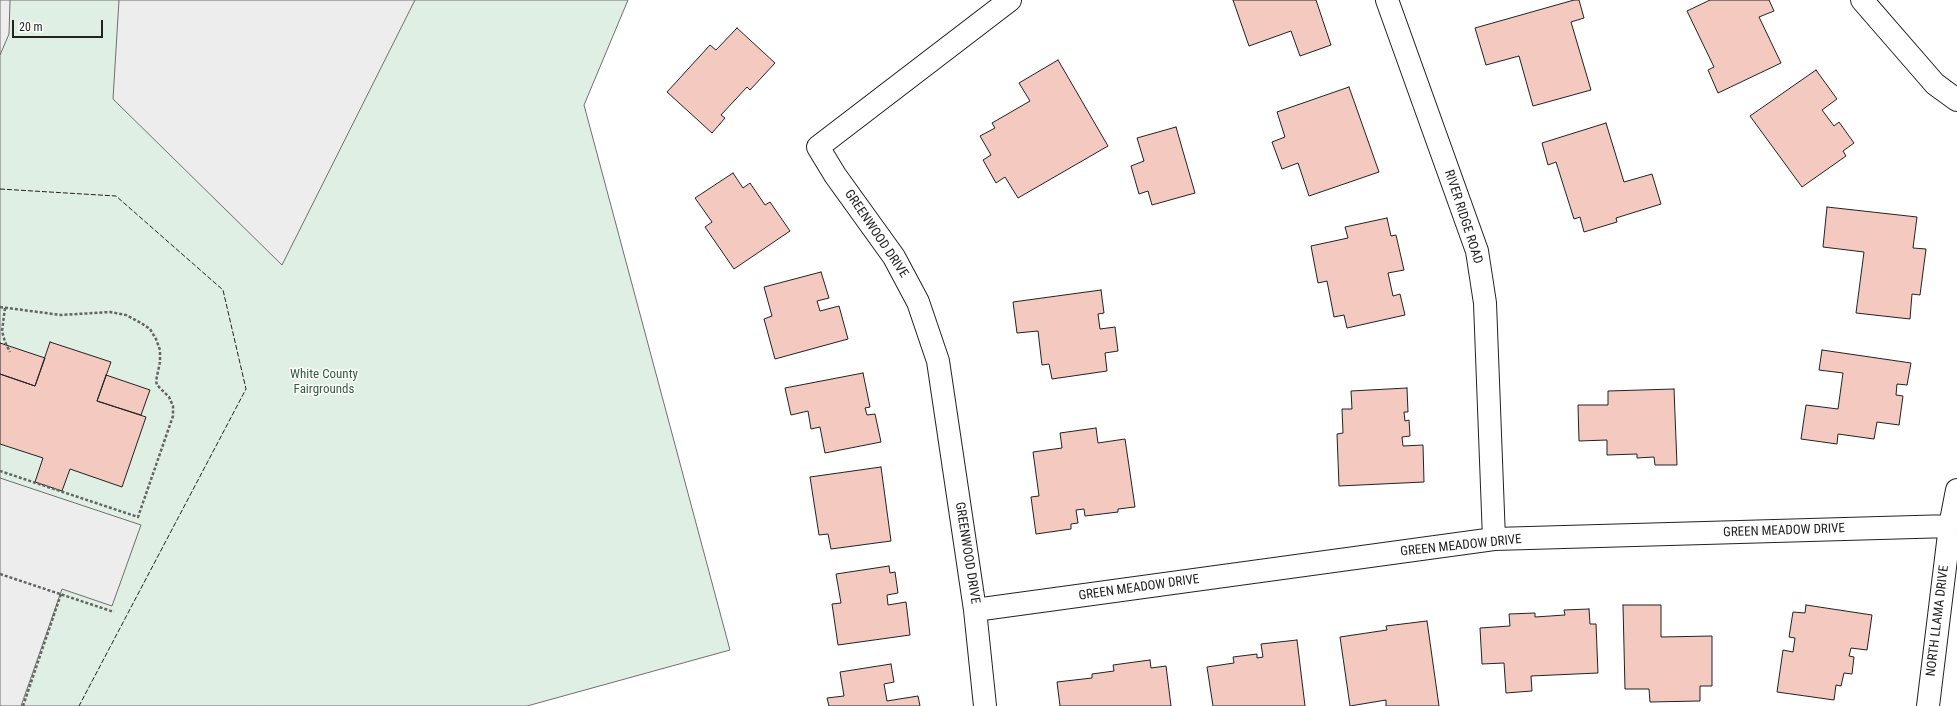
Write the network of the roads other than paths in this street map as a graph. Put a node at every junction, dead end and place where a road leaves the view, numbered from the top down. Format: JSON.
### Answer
{"nodes":[{"id":1,"x":1010,"y":0,"type":"edge"},
{"id":2,"x":1387,"y":0,"type":"edge"},
{"id":3,"x":1862,"y":0,"type":"edge"},
{"id":4,"x":1957,"y":100,"type":"edge"},
{"id":5,"x":1957,"y":490,"type":"edge"},
{"id":6,"x":1950,"y":526,"type":"junction"},
{"id":7,"x":1494,"y":539,"type":"junction"},
{"id":8,"x":975,"y":610,"type":"junction"},
{"id":9,"x":985,"y":706,"type":"edge"},
{"id":10,"x":1928,"y":706,"type":"edge"}],
"edges":[{"from":1,"to":8,"type":"street","name":"GREENWOOD DRIVE"},
{"from":2,"to":7,"type":"street","name":"RIVER RIDGE ROAD"},
{"from":3,"to":4,"type":"street"},
{"from":5,"to":6,"type":"street","name":"NORTH LLAMA DRIVE"},
{"from":6,"to":7,"type":"street","name":"GREEN MEADOW DRIVE"},
{"from":6,"to":10,"type":"street","name":"NORTH LLAMA DRIVE"},
{"from":7,"to":8,"type":"street","name":"GREEN MEADOW DRIVE"},
{"from":8,"to":9,"type":"street","name":"GREENWOOD DRIVE"}]}
